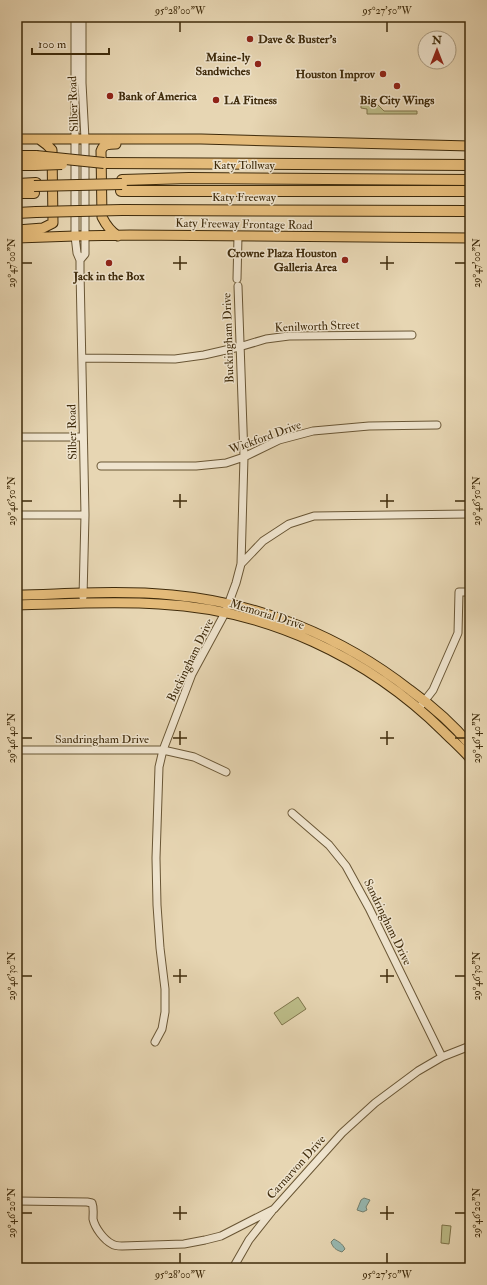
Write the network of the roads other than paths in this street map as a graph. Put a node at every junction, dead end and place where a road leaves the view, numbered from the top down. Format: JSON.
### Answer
{"nodes":[{"id":1,"x":75,"y":17,"type":"edge"},
{"id":2,"x":82,"y":17,"type":"edge"},
{"id":3,"x":17,"y":139,"type":"edge"},
{"id":4,"x":39,"y":139,"type":"junction"},
{"id":5,"x":75,"y":139,"type":"junction"},
{"id":6,"x":85,"y":139,"type":"junction"},
{"id":7,"x":201,"y":139,"type":"junction"},
{"id":8,"x":470,"y":146,"type":"edge"},
{"id":9,"x":17,"y":156,"type":"edge"},
{"id":10,"x":36,"y":161,"type":"junction"},
{"id":11,"x":17,"y":165,"type":"edge"},
{"id":12,"x":470,"y":165,"type":"edge"},
{"id":13,"x":470,"y":180,"type":"edge"},
{"id":14,"x":121,"y":185,"type":"junction"},
{"id":15,"x":17,"y":186,"type":"edge"},
{"id":16,"x":470,"y":186,"type":"edge"},
{"id":17,"x":34,"y":187,"type":"junction"},
{"id":18,"x":470,"y":191,"type":"edge"},
{"id":19,"x":17,"y":193,"type":"edge"},
{"id":20,"x":470,"y":211,"type":"edge"},
{"id":21,"x":17,"y":213,"type":"edge"},
{"id":22,"x":17,"y":230,"type":"edge"},
{"id":23,"x":75,"y":236,"type":"junction"},
{"id":24,"x":85,"y":236,"type":"junction"},
{"id":25,"x":118,"y":236,"type":"junction"},
{"id":26,"x":238,"y":236,"type":"junction"},
{"id":27,"x":17,"y":238,"type":"edge"},
{"id":28,"x":470,"y":238,"type":"edge"},
{"id":29,"x":80,"y":260,"type":"junction"},
{"id":30,"x":412,"y":335,"type":"dead end"},
{"id":31,"x":239,"y":347,"type":"junction"},
{"id":32,"x":82,"y":358,"type":"junction"},
{"id":33,"x":437,"y":425,"type":"dead end"},
{"id":34,"x":17,"y":437,"type":"edge"},
{"id":35,"x":83,"y":437,"type":"junction"},
{"id":36,"x":244,"y":458,"type":"junction"},
{"id":37,"x":101,"y":466,"type":"dead end"},
{"id":38,"x":85,"y":514,"type":"junction"},
{"id":39,"x":470,"y":514,"type":"edge"},
{"id":40,"x":17,"y":515,"type":"edge"},
{"id":41,"x":241,"y":564,"type":"junction"},
{"id":42,"x":470,"y":592,"type":"edge"},
{"id":43,"x":83,"y":593,"type":"junction"},
{"id":44,"x":17,"y":595,"type":"edge"},
{"id":45,"x":83,"y":603,"type":"junction"},
{"id":46,"x":229,"y":604,"type":"junction"},
{"id":47,"x":17,"y":605,"type":"edge"},
{"id":48,"x":225,"y":613,"type":"junction"},
{"id":49,"x":333,"y":645,"type":"junction"},
{"id":50,"x":422,"y":704,"type":"junction"},
{"id":51,"x":470,"y":746,"type":"edge"},
{"id":52,"x":163,"y":750,"type":"junction"},
{"id":53,"x":19,"y":751,"type":"edge"},
{"id":54,"x":470,"y":758,"type":"edge"},
{"id":55,"x":226,"y":772,"type":"dead end"},
{"id":56,"x":292,"y":813,"type":"dead end"},
{"id":57,"x":155,"y":1042,"type":"dead end"},
{"id":58,"x":470,"y":1046,"type":"edge"},
{"id":59,"x":442,"y":1057,"type":"junction"},
{"id":60,"x":17,"y":1201,"type":"edge"},
{"id":61,"x":39,"y":1202,"type":"junction"},
{"id":62,"x":274,"y":1209,"type":"junction"},
{"id":63,"x":39,"y":1210,"type":"dead end"},
{"id":64,"x":233,"y":1268,"type":"edge"}],
"edges":[{"from":1,"to":5,"type":"street","name":"Silber Road"},
{"from":2,"to":6,"type":"street","name":"Silber Road"},
{"from":3,"to":4,"type":"main road"},
{"from":4,"to":5,"type":"main road"},
{"from":4,"to":22,"type":"main road"},
{"from":5,"to":6,"type":"main road"},
{"from":5,"to":23,"type":"street","name":"Silber Road"},
{"from":6,"to":7,"type":"main road"},
{"from":6,"to":24,"type":"street","name":"Silber Road"},
{"from":7,"to":8,"type":"main road"},
{"from":7,"to":25,"type":"main road"},
{"from":9,"to":10,"type":"highway"},
{"from":10,"to":11,"type":"highway"},
{"from":10,"to":12,"type":"highway","bridge":true},
{"from":13,"to":14,"type":"highway","name":"Katy Tollway"},
{"from":14,"to":16,"type":"highway"},
{"from":14,"to":17,"type":"highway"},
{"from":14,"to":18,"type":"highway"},
{"from":15,"to":17,"type":"highway"},
{"from":17,"to":19,"type":"highway"},
{"from":20,"to":21,"type":"highway","name":"Katy Freeway","bridge":true},
{"from":23,"to":24,"type":"main road","name":"Katy Freeway Frontage Road"},
{"from":23,"to":27,"type":"main road","name":"Katy Freeway Frontage Road"},
{"from":23,"to":29,"type":"street","name":"Silber Road"},
{"from":24,"to":25,"type":"main road","name":"Katy Freeway Frontage Road"},
{"from":24,"to":29,"type":"street","name":"Silber Road"},
{"from":25,"to":26,"type":"main road","name":"Katy Freeway Frontage Road"},
{"from":26,"to":28,"type":"main road","name":"Katy Freeway Frontage Road"},
{"from":26,"to":31,"type":"street","name":"Buckingham Drive"},
{"from":29,"to":32,"type":"street","name":"Silber Road"},
{"from":30,"to":31,"type":"street","name":"Kenilworth Street"},
{"from":31,"to":32,"type":"street","name":"Kenilworth Street"},
{"from":31,"to":36,"type":"street","name":"Buckingham Drive"},
{"from":32,"to":35,"type":"street","name":"Silber Road"},
{"from":33,"to":36,"type":"street","name":"Wickford Drive"},
{"from":34,"to":35,"type":"street"},
{"from":35,"to":38,"type":"street","name":"Silber Road"},
{"from":36,"to":37,"type":"street","name":"Wickford Drive"},
{"from":36,"to":41,"type":"street","name":"Buckingham Drive"},
{"from":38,"to":40,"type":"street"},
{"from":38,"to":43,"type":"street","name":"Silber Road"},
{"from":39,"to":41,"type":"street"},
{"from":41,"to":46,"type":"street","name":"Buckingham Drive"},
{"from":42,"to":50,"type":"street"},
{"from":43,"to":44,"type":"main road","name":"Memorial Drive"},
{"from":43,"to":45,"type":"street","name":"Silber Road"},
{"from":43,"to":46,"type":"main road","name":"Memorial Drive"},
{"from":45,"to":47,"type":"main road","name":"Memorial Drive"},
{"from":45,"to":48,"type":"main road","name":"Memorial Drive"},
{"from":46,"to":48,"type":"street","name":"Buckingham Drive"},
{"from":46,"to":49,"type":"main road","name":"Memorial Drive"},
{"from":48,"to":49,"type":"main road","name":"Memorial Drive"},
{"from":48,"to":52,"type":"street","name":"Buckingham Drive"},
{"from":49,"to":50,"type":"main road","name":"Memorial Drive"},
{"from":50,"to":51,"type":"main road","name":"Memorial Drive"},
{"from":50,"to":54,"type":"main road","name":"Memorial Drive"},
{"from":52,"to":53,"type":"street","name":"Sandringham Drive"},
{"from":52,"to":55,"type":"street","name":"Sandringham Drive"},
{"from":52,"to":57,"type":"street","name":"Buckingham Drive"},
{"from":56,"to":59,"type":"street","name":"Sandringham Drive"},
{"from":58,"to":59,"type":"street","name":"Carnarvon Drive"},
{"from":59,"to":62,"type":"street","name":"Carnarvon Drive"},
{"from":60,"to":61,"type":"street"},
{"from":61,"to":62,"type":"street","name":"Carnarvon Drive"},
{"from":61,"to":63,"type":"street"},
{"from":62,"to":64,"type":"street"}]}
